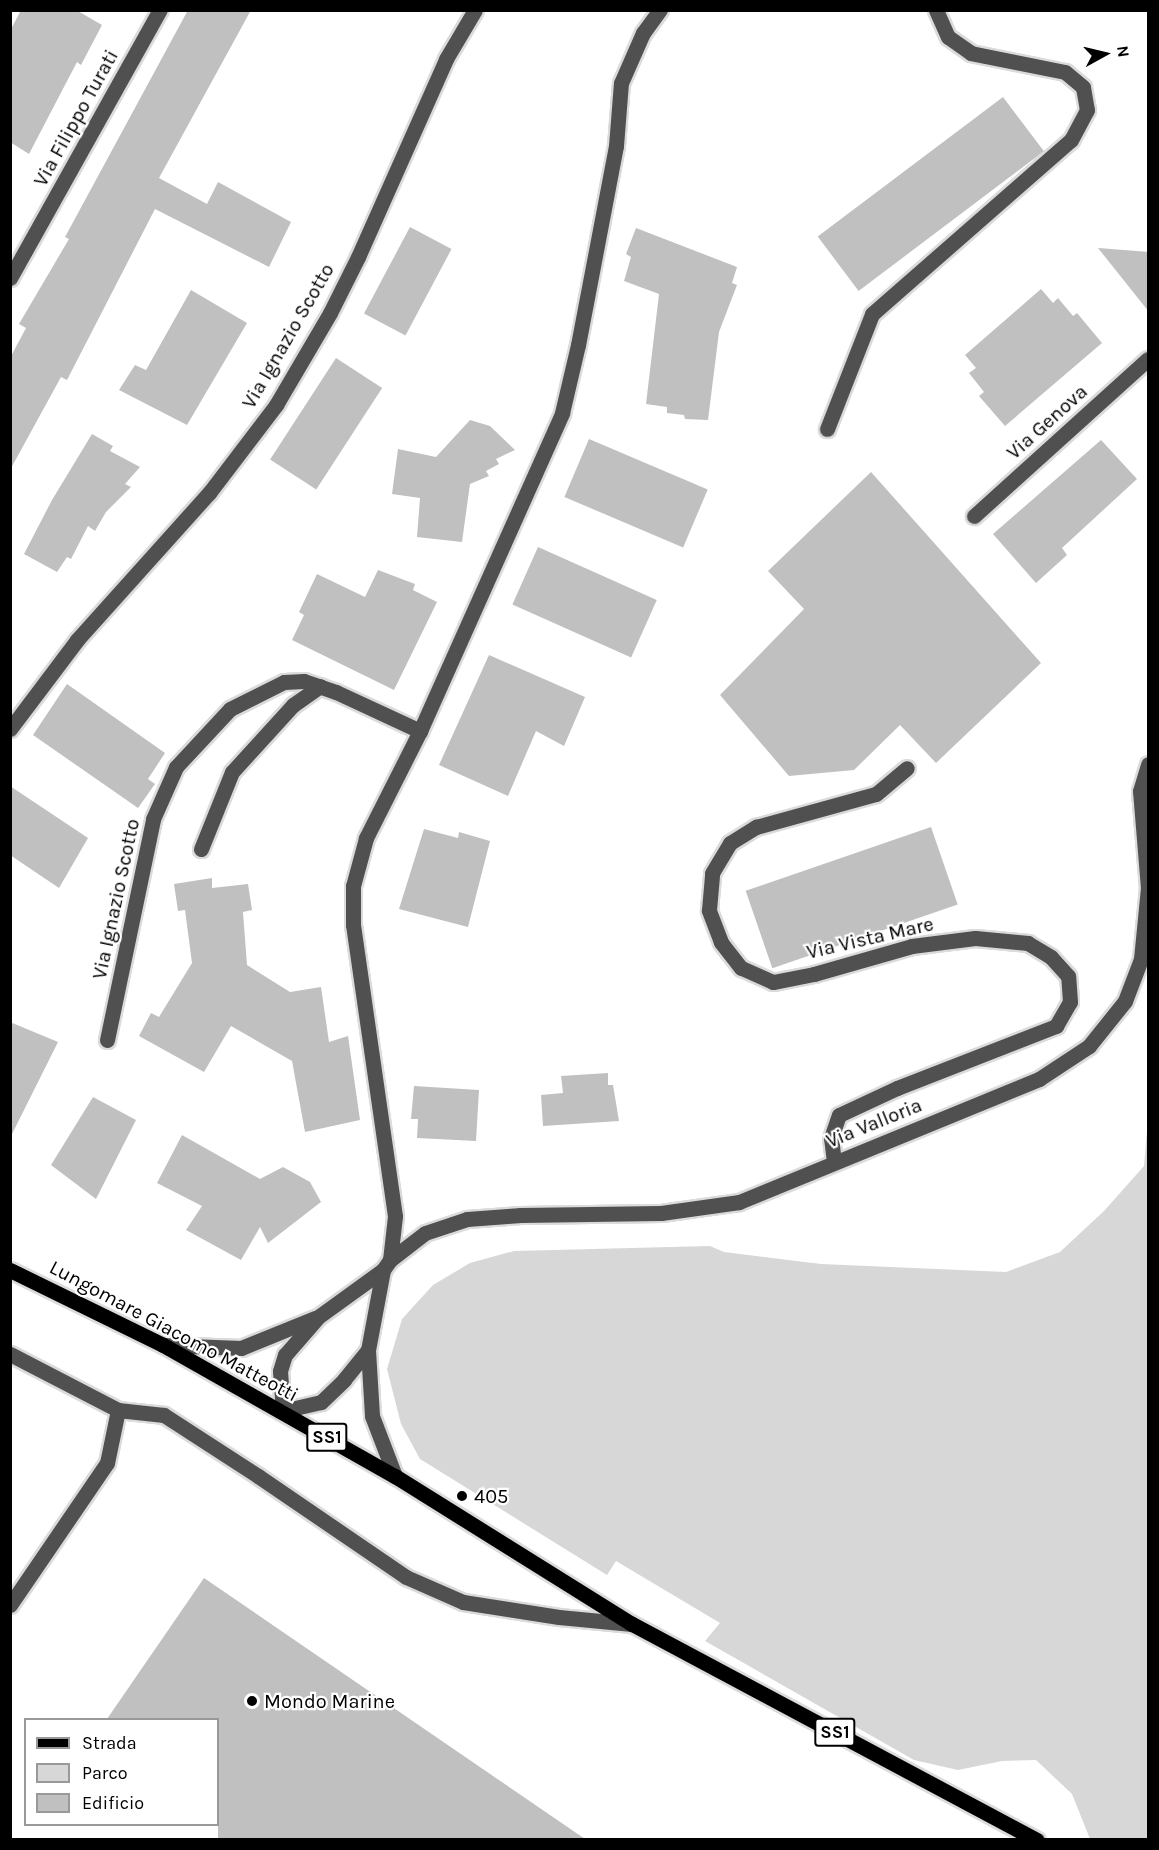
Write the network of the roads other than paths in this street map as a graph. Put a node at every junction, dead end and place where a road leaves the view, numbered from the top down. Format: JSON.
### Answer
{"nodes":[{"id":1,"x":160,"y":10,"type":"edge"},
{"id":2,"x":475,"y":10,"type":"edge"},
{"id":3,"x":660,"y":10,"type":"edge"},
{"id":4,"x":936,"y":10,"type":"edge"},
{"id":5,"x":10,"y":278,"type":"edge"},
{"id":6,"x":1149,"y":360,"type":"edge"},
{"id":7,"x":827,"y":429,"type":"dead end"},
{"id":8,"x":974,"y":516,"type":"dead end"},
{"id":9,"x":320,"y":686,"type":"junction"},
{"id":10,"x":10,"y":729,"type":"edge"},
{"id":11,"x":420,"y":731,"type":"junction"},
{"id":12,"x":1149,"y":764,"type":"edge"},
{"id":13,"x":907,"y":768,"type":"dead end"},
{"id":14,"x":201,"y":849,"type":"dead end"},
{"id":15,"x":107,"y":1040,"type":"dead end"},
{"id":16,"x":834,"y":1162,"type":"junction"},
{"id":17,"x":386,"y":1265,"type":"junction"},
{"id":18,"x":10,"y":1270,"type":"edge"},
{"id":19,"x":318,"y":1317,"type":"junction"},
{"id":20,"x":163,"y":1345,"type":"junction"},
{"id":21,"x":368,"y":1350,"type":"junction"},
{"id":22,"x":10,"y":1354,"type":"edge"},
{"id":23,"x":118,"y":1410,"type":"junction"},
{"id":24,"x":283,"y":1411,"type":"junction"},
{"id":25,"x":395,"y":1476,"type":"junction"},
{"id":26,"x":10,"y":1605,"type":"edge"},
{"id":27,"x":632,"y":1624,"type":"junction"},
{"id":28,"x":1037,"y":1839,"type":"edge"}],
"edges":[{"from":1,"to":5,"type":"street","name":"Via Filippo Turati"},
{"from":2,"to":10,"type":"street","name":"Via Ignazio Scotto"},
{"from":3,"to":11,"type":"street"},
{"from":4,"to":7,"type":"street"},
{"from":6,"to":8,"type":"street","name":"Via Genova"},
{"from":9,"to":11,"type":"street","name":"Via Ignazio Scotto"},
{"from":9,"to":14,"type":"street"},
{"from":9,"to":15,"type":"street","name":"Via Ignazio Scotto"},
{"from":11,"to":17,"type":"street"},
{"from":12,"to":16,"type":"street","name":"Via Valloria"},
{"from":13,"to":16,"type":"street","name":"Via Vista Mare"},
{"from":16,"to":17,"type":"street","name":"Via Valloria"},
{"from":17,"to":19,"type":"street","name":"Via Valloria"},
{"from":17,"to":21,"type":"street"},
{"from":18,"to":20,"type":"main road","name":"Lungomare Giacomo Matteotti","number":"SS1"},
{"from":19,"to":20,"type":"street"},
{"from":19,"to":24,"type":"street"},
{"from":20,"to":24,"type":"main road","name":"Lungomare Giacomo Matteotti","number":"SS1"},
{"from":21,"to":24,"type":"street"},
{"from":21,"to":25,"type":"street"},
{"from":22,"to":23,"type":"street"},
{"from":23,"to":26,"type":"street"},
{"from":23,"to":27,"type":"street"},
{"from":24,"to":25,"type":"main road","name":"Lungomare Giacomo Matteotti","number":"SS1"},
{"from":25,"to":27,"type":"main road","name":"Lungomare Giacomo Matteotti","number":"SS1"},
{"from":27,"to":28,"type":"main road","name":"Lungomare Giacomo Matteotti","number":"SS1"}]}
